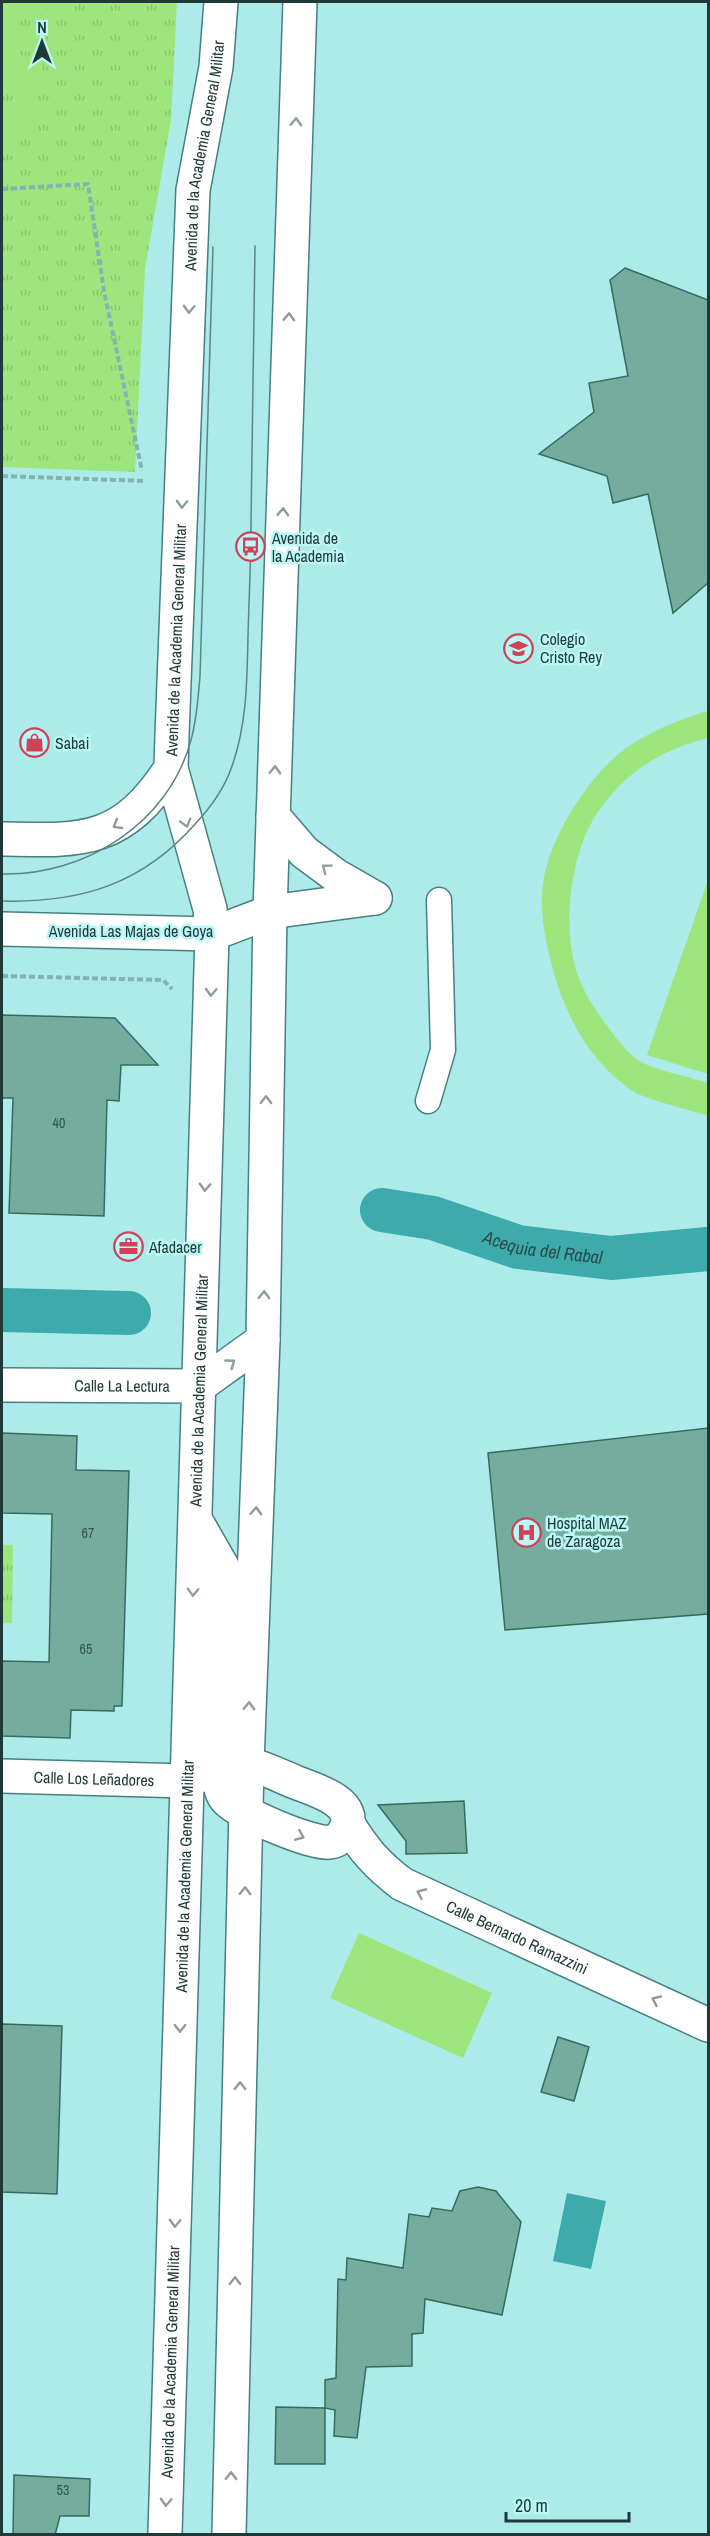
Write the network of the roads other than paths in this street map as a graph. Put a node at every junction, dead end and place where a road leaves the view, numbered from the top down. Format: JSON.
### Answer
{"nodes":[{"id":1,"x":221,"y":2,"type":"edge"},
{"id":2,"x":300,"y":2,"type":"edge"},
{"id":3,"x":171,"y":768,"type":"junction"},
{"id":4,"x":273,"y":816,"type":"junction"},
{"id":5,"x":2,"y":839,"type":"edge"},
{"id":6,"x":439,"y":900,"type":"dead end"},
{"id":7,"x":270,"y":912,"type":"junction"},
{"id":8,"x":2,"y":929,"type":"edge"},
{"id":9,"x":212,"y":934,"type":"junction"},
{"id":10,"x":428,"y":1101,"type":"dead end"},
{"id":11,"x":263,"y":1340,"type":"junction"},
{"id":12,"x":2,"y":1385,"type":"edge"},
{"id":13,"x":198,"y":1386,"type":"junction"},
{"id":14,"x":196,"y":1521,"type":"junction"},
{"id":15,"x":233,"y":1767,"type":"junction"},
{"id":16,"x":2,"y":1776,"type":"edge"},
{"id":17,"x":187,"y":1780,"type":"junction"},
{"id":18,"x":246,"y":1813,"type":"junction"},
{"id":19,"x":348,"y":1824,"type":"junction"},
{"id":20,"x":708,"y":2025,"type":"edge"},
{"id":21,"x":165,"y":2535,"type":"edge"},
{"id":22,"x":229,"y":2535,"type":"edge"}],
"edges":[{"from":1,"to":3,"type":"main road","name":"Avenida de la Academia General Militar","one_way":true},
{"from":4,"to":2,"type":"main road","one_way":true},
{"from":3,"to":5,"type":"main road","one_way":true},
{"from":3,"to":9,"type":"main road","name":"Avenida de la Academia General Militar","one_way":true},
{"from":4,"to":7,"type":"main road"},
{"from":7,"to":4,"type":"main road","name":"Avenida Las Majas de Goya","one_way":true},
{"from":6,"to":10,"type":"lane"},
{"from":7,"to":9,"type":"main road","name":"Avenida Las Majas de Goya"},
{"from":11,"to":7,"type":"main road","one_way":true},
{"from":8,"to":9,"type":"main road","name":"Avenida Las Majas de Goya"},
{"from":9,"to":13,"type":"main road","name":"Avenida de la Academia General Militar","one_way":true},
{"from":13,"to":11,"type":"main road","one_way":true},
{"from":15,"to":11,"type":"main road","one_way":true},
{"from":12,"to":13,"type":"main road","name":"Calle La Lectura"},
{"from":13,"to":14,"type":"main road","name":"Avenida de la Academia General Militar"},
{"from":14,"to":15,"type":"main road"},
{"from":14,"to":17,"type":"main road","name":"Avenida de la Academia General Militar","one_way":true},
{"from":15,"to":17,"type":"main road","name":"Calle Los Leñadores"},
{"from":15,"to":18,"type":"main road"},
{"from":15,"to":19,"type":"main road","name":"Calle Bernardo Ramazzini"},
{"from":16,"to":17,"type":"main road","name":"Calle Los Leñadores"},
{"from":17,"to":21,"type":"main road","name":"Avenida de la Academia General Militar","one_way":true},
{"from":18,"to":19,"type":"main road","one_way":true},
{"from":22,"to":18,"type":"main road","one_way":true},
{"from":20,"to":19,"type":"main road","name":"Calle Bernardo Ramazzini","one_way":true}]}
